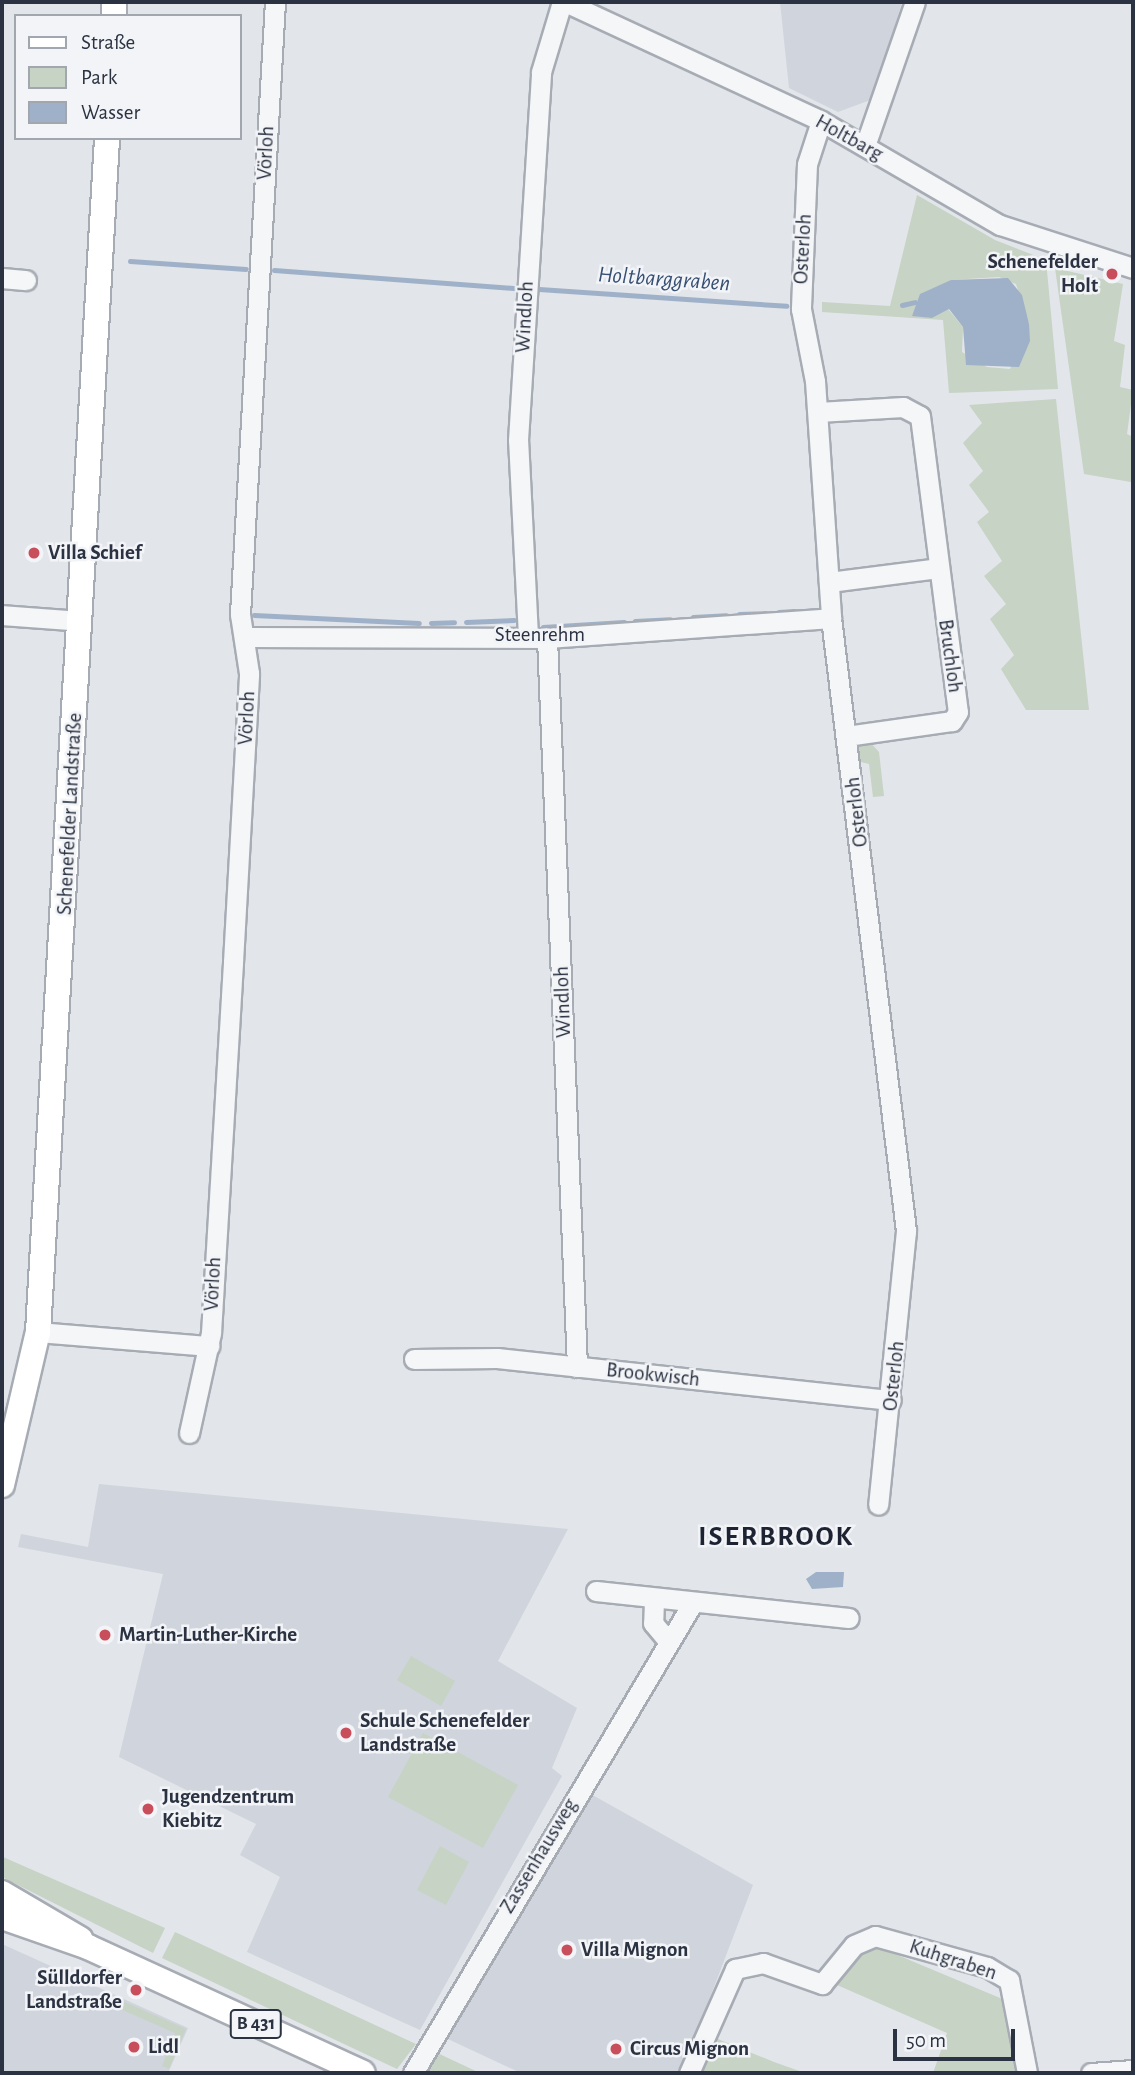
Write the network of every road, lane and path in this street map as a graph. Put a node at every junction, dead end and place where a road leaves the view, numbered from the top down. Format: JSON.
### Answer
{"nodes":[{"id":1,"x":275,"y":2,"type":"edge"},
{"id":2,"x":563,"y":2,"type":"edge"},
{"id":3,"x":915,"y":2,"type":"edge"},
{"id":4,"x":821,"y":121,"type":"junction"},
{"id":5,"x":107,"y":140,"type":"edge"},
{"id":6,"x":865,"y":146,"type":"junction"},
{"id":7,"x":1133,"y":268,"type":"edge"},
{"id":8,"x":2,"y":278,"type":"edge"},
{"id":9,"x":26,"y":280,"type":"dead end"},
{"id":10,"x":818,"y":412,"type":"junction"},
{"id":11,"x":938,"y":568,"type":"junction"},
{"id":12,"x":829,"y":582,"type":"junction"},
{"id":13,"x":2,"y":615,"type":"edge"},
{"id":14,"x":831,"y":618,"type":"junction"},
{"id":15,"x":80,"y":621,"type":"junction"},
{"id":16,"x":248,"y":637,"type":"junction"},
{"id":17,"x":537,"y":637,"type":"junction"},
{"id":18,"x":847,"y":736,"type":"junction"},
{"id":19,"x":38,"y":1332,"type":"junction"},
{"id":20,"x":209,"y":1346,"type":"junction"},
{"id":21,"x":415,"y":1359,"type":"dead end"},
{"id":22,"x":577,"y":1367,"type":"junction"},
{"id":23,"x":891,"y":1400,"type":"junction"},
{"id":24,"x":189,"y":1433,"type":"dead end"},
{"id":25,"x":2,"y":1485,"type":"edge"},
{"id":26,"x":878,"y":1505,"type":"dead end"},
{"id":27,"x":596,"y":1591,"type":"dead end"},
{"id":28,"x":654,"y":1600,"type":"junction"},
{"id":29,"x":692,"y":1604,"type":"junction"},
{"id":30,"x":849,"y":1618,"type":"dead end"},
{"id":31,"x":668,"y":1641,"type":"junction"},
{"id":32,"x":2,"y":1893,"type":"edge"},
{"id":33,"x":2,"y":1917,"type":"edge"},
{"id":34,"x":88,"y":1947,"type":"junction"},
{"id":35,"x":1126,"y":2071,"type":"edge"},
{"id":36,"x":363,"y":2073,"type":"edge"},
{"id":37,"x":413,"y":2073,"type":"edge"},
{"id":38,"x":689,"y":2073,"type":"edge"},
{"id":39,"x":1027,"y":2073,"type":"edge"},
{"id":40,"x":1091,"y":2073,"type":"edge"}],
"edges":[{"from":1,"to":16,"type":"street","name":"Vörloh"},
{"from":2,"to":4,"type":"street","name":"Holtbarg"},
{"from":2,"to":17,"type":"street","name":"Windloh"},
{"from":3,"to":6,"type":"street"},
{"from":4,"to":6,"type":"street","name":"Holtbarg"},
{"from":4,"to":10,"type":"street","name":"Osterloh"},
{"from":5,"to":15,"type":"main road","name":"Schenefelder Landstraße"},
{"from":6,"to":7,"type":"street","name":"Holtbarg"},
{"from":8,"to":9,"type":"street"},
{"from":10,"to":11,"type":"street","name":"Bruchloh"},
{"from":10,"to":12,"type":"street","name":"Osterloh"},
{"from":11,"to":12,"type":"street"},
{"from":11,"to":18,"type":"street","name":"Bruchloh"},
{"from":12,"to":14,"type":"street","name":"Osterloh"},
{"from":13,"to":15,"type":"street"},
{"from":14,"to":17,"type":"street","name":"Steenrehm"},
{"from":14,"to":18,"type":"street","name":"Osterloh"},
{"from":15,"to":19,"type":"main road","name":"Schenefelder Landstraße"},
{"from":16,"to":17,"type":"street","name":"Steenrehm"},
{"from":16,"to":20,"type":"street","name":"Vörloh"},
{"from":17,"to":22,"type":"street","name":"Windloh"},
{"from":18,"to":23,"type":"street","name":"Osterloh"},
{"from":19,"to":20,"type":"street"},
{"from":19,"to":25,"type":"main road","name":"Schenefelder Landstraße"},
{"from":20,"to":24,"type":"street","name":"Vörloh"},
{"from":21,"to":22,"type":"street","name":"Brookwisch"},
{"from":22,"to":23,"type":"street","name":"Brookwisch"},
{"from":23,"to":26,"type":"street","name":"Osterloh"},
{"from":27,"to":28,"type":"street"},
{"from":28,"to":29,"type":"street"},
{"from":28,"to":31,"type":"street"},
{"from":29,"to":30,"type":"street"},
{"from":29,"to":31,"type":"street","name":"Zassenhausweg"},
{"from":31,"to":37,"type":"street","name":"Zassenhausweg"},
{"from":32,"to":34,"type":"main road","number":"B 431"},
{"from":33,"to":34,"type":"main road","number":"B 431"},
{"from":34,"to":36,"type":"main road","number":"B 431"},
{"from":35,"to":40,"type":"street"},
{"from":38,"to":39,"type":"street","name":"Kuhgraben"}]}
